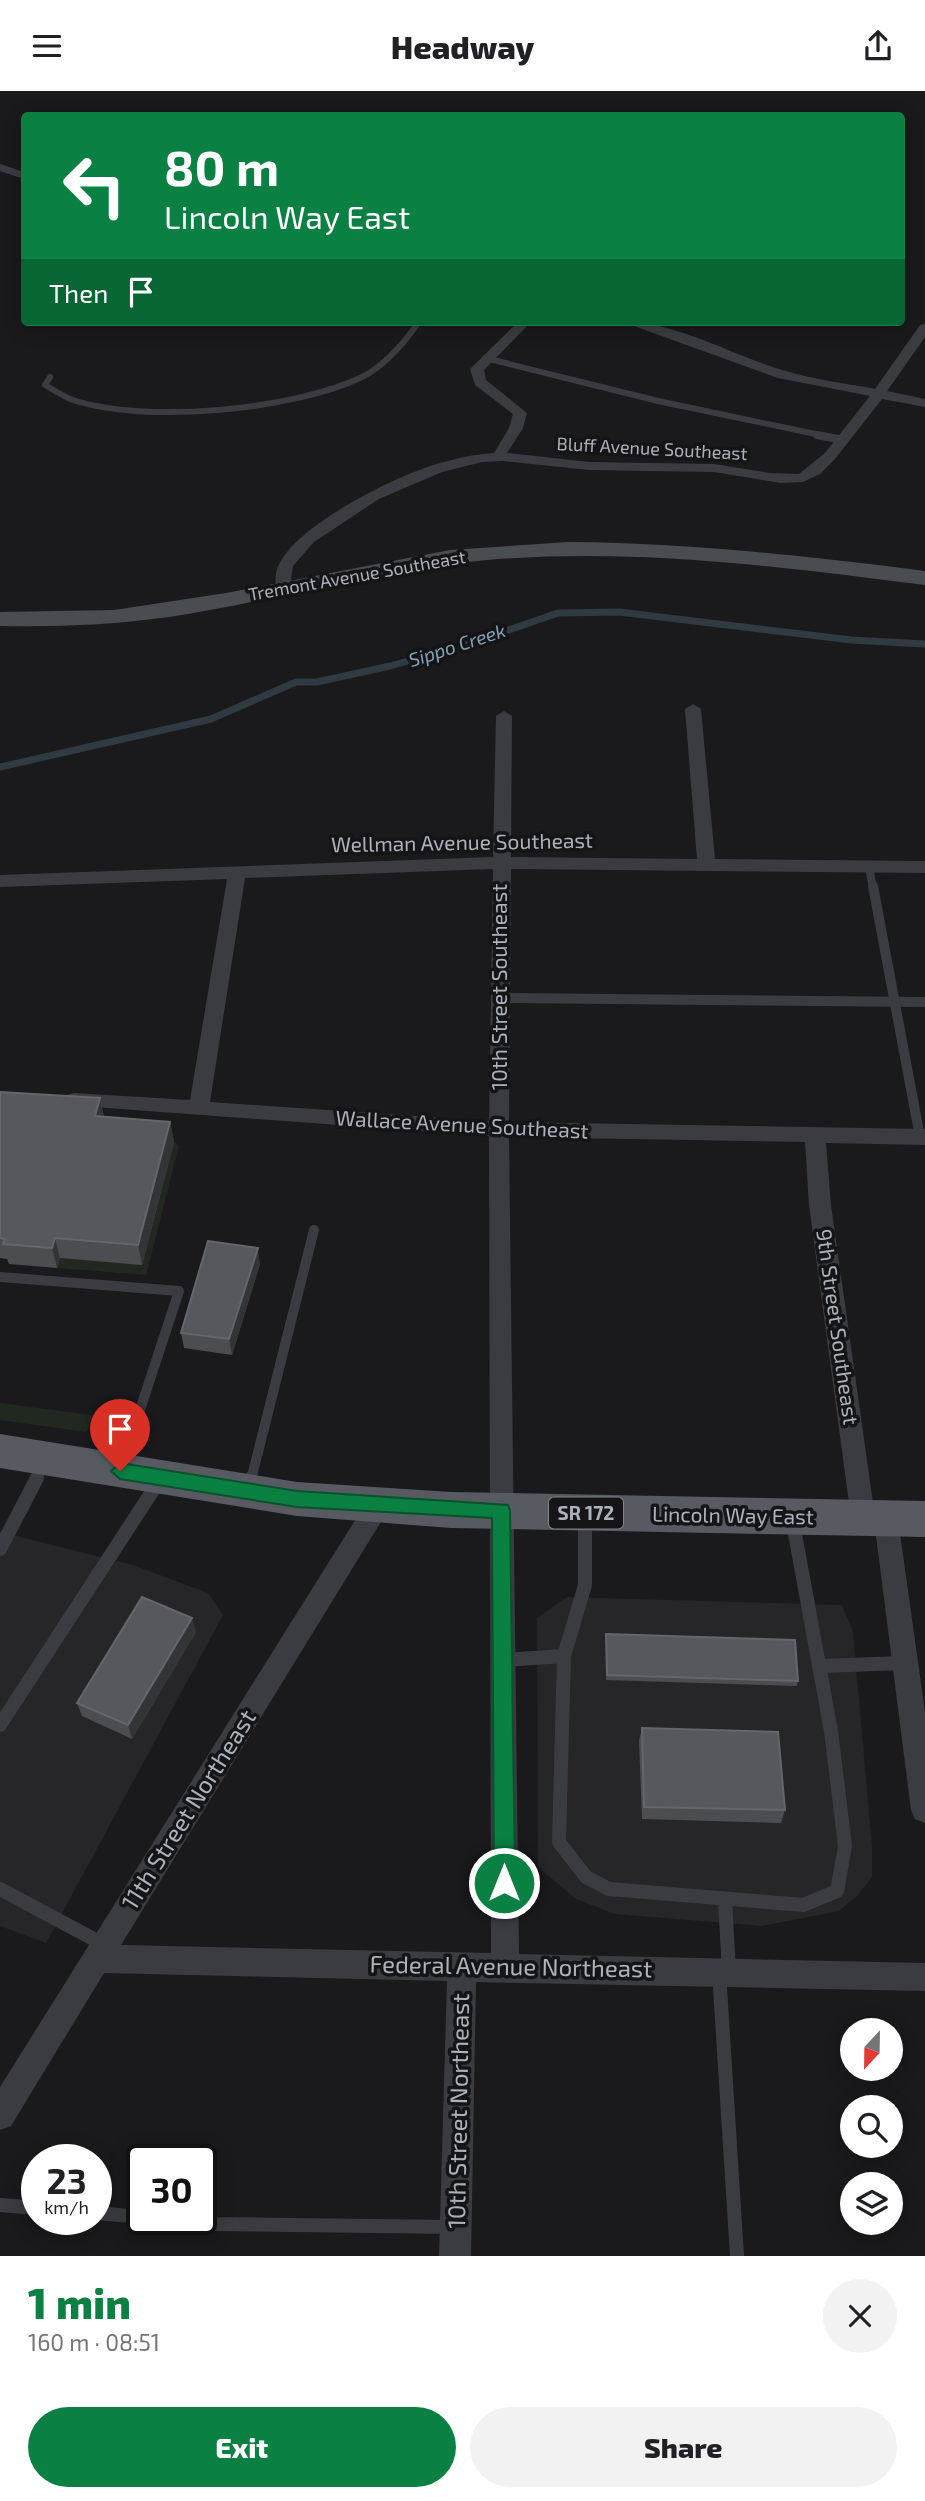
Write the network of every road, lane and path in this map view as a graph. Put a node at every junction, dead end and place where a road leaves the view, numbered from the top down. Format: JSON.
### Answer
{"nodes":[{"id":1,"x":0,"y":167,"type":"edge"},
{"id":2,"x":21,"y":175,"type":"edge"},
{"id":3,"x":415,"y":326,"type":"edge"},
{"id":4,"x":521,"y":326,"type":"edge"},
{"id":5,"x":642,"y":326,"type":"edge"},
{"id":6,"x":925,"y":328,"type":"edge"},
{"id":7,"x":485,"y":358,"type":"junction"},
{"id":8,"x":50,"y":377,"type":"dead end"},
{"id":9,"x":875,"y":394,"type":"junction"},
{"id":10,"x":925,"y":403,"type":"edge"},
{"id":11,"x":843,"y":440,"type":"junction"},
{"id":12,"x":498,"y":457,"type":"junction"},
{"id":13,"x":925,"y":578,"type":"edge"},
{"id":14,"x":284,"y":589,"type":"junction"},
{"id":15,"x":0,"y":619,"type":"edge"},
{"id":16,"x":693,"y":709,"type":"dead end"},
{"id":17,"x":504,"y":716,"type":"dead end"},
{"id":18,"x":501,"y":863,"type":"junction"},
{"id":19,"x":707,"y":865,"type":"junction"},
{"id":20,"x":869,"y":866,"type":"junction"},
{"id":21,"x":925,"y":867,"type":"edge"},
{"id":22,"x":237,"y":871,"type":"junction"},
{"id":23,"x":0,"y":881,"type":"edge"},
{"id":24,"x":499,"y":999,"type":"junction"},
{"id":25,"x":895,"y":1002,"type":"junction"},
{"id":26,"x":925,"y":1002,"type":"edge"},
{"id":27,"x":53,"y":1099,"type":"edge"},
{"id":28,"x":199,"y":1109,"type":"junction"},
{"id":29,"x":499,"y":1129,"type":"junction"},
{"id":30,"x":816,"y":1136,"type":"junction"},
{"id":31,"x":922,"y":1137,"type":"edge"},
{"id":32,"x":314,"y":1230,"type":"dead end"},
{"id":33,"x":0,"y":1277,"type":"edge"},
{"id":34,"x":0,"y":1451,"type":"edge"},
{"id":35,"x":48,"y":1458,"type":"junction"},
{"id":36,"x":120,"y":1471,"type":"junction"},
{"id":37,"x":162,"y":1478,"type":"junction"},
{"id":38,"x":249,"y":1491,"type":"junction"},
{"id":39,"x":378,"y":1505,"type":"junction"},
{"id":40,"x":501,"y":1511,"type":"junction"},
{"id":41,"x":585,"y":1513,"type":"junction"},
{"id":42,"x":792,"y":1517,"type":"junction"},
{"id":43,"x":874,"y":1518,"type":"junction"},
{"id":44,"x":925,"y":1519,"type":"edge"},
{"id":45,"x":0,"y":1549,"type":"edge"},
{"id":46,"x":564,"y":1656,"type":"junction"},
{"id":47,"x":502,"y":1660,"type":"junction"},
{"id":48,"x":903,"y":1663,"type":"junction"},
{"id":49,"x":820,"y":1665,"type":"junction"},
{"id":50,"x":0,"y":1725,"type":"edge"},
{"id":51,"x":925,"y":1810,"type":"edge"},
{"id":52,"x":0,"y":1889,"type":"edge"},
{"id":53,"x":725,"y":1899,"type":"junction"},
{"id":54,"x":102,"y":1952,"type":"junction"},
{"id":55,"x":463,"y":1966,"type":"junction"},
{"id":56,"x":505,"y":1966,"type":"junction"},
{"id":57,"x":724,"y":1972,"type":"junction"},
{"id":58,"x":925,"y":1977,"type":"edge"},
{"id":59,"x":0,"y":2115,"type":"edge"},
{"id":60,"x":0,"y":2205,"type":"edge"},
{"id":61,"x":21,"y":2207,"type":"edge"},
{"id":62,"x":217,"y":2224,"type":"edge"},
{"id":63,"x":455,"y":2241,"type":"edge"},
{"id":64,"x":737,"y":2256,"type":"edge"}],
"edges":[{"from":1,"to":2,"type":"street"},
{"from":3,"to":8,"type":"lane"},
{"from":4,"to":7,"type":"street"},
{"from":5,"to":9,"type":"street"},
{"from":6,"to":9,"type":"street"},
{"from":7,"to":11,"type":"lane"},
{"from":7,"to":12,"type":"street"},
{"from":9,"to":10,"type":"street"},
{"from":9,"to":11,"type":"street"},
{"from":11,"to":12,"type":"street","name":"Bluff Avenue Southeast"},
{"from":12,"to":14,"type":"street","name":"Bluff Avenue Southeast"},
{"from":13,"to":14,"type":"street","name":"Tremont Avenue Southeast"},
{"from":14,"to":15,"type":"street","name":"Tremont Avenue Southeast"},
{"from":16,"to":19,"type":"street"},
{"from":17,"to":18,"type":"street","name":"10th Street Southeast"},
{"from":18,"to":19,"type":"street","name":"Wellman Avenue Southeast"},
{"from":18,"to":22,"type":"street","name":"Wellman Avenue Southeast"},
{"from":18,"to":24,"type":"street","name":"10th Street Southeast"},
{"from":19,"to":20,"type":"street","name":"Wellman Avenue Southeast"},
{"from":20,"to":21,"type":"street","name":"Wellman Avenue Southeast"},
{"from":20,"to":25,"type":"lane"},
{"from":22,"to":23,"type":"street","name":"Wellman Avenue Southeast"},
{"from":22,"to":28,"type":"street"},
{"from":24,"to":25,"type":"lane"},
{"from":24,"to":29,"type":"street","name":"10th Street Southeast"},
{"from":25,"to":26,"type":"lane"},
{"from":25,"to":31,"type":"lane"},
{"from":27,"to":28,"type":"street","name":"Wallace Avenue Southeast"},
{"from":28,"to":29,"type":"street","name":"Wallace Avenue Southeast"},
{"from":29,"to":30,"type":"street","name":"Wallace Avenue Southeast"},
{"from":29,"to":40,"type":"street","name":"10th Street Southeast"},
{"from":30,"to":31,"type":"street","name":"Wallace Avenue Southeast"},
{"from":30,"to":43,"type":"street","name":"9th Street Southeast"},
{"from":32,"to":38,"type":"lane"},
{"from":33,"to":36,"type":"lane"},
{"from":34,"to":35,"type":"main road","name":"Lincoln Way East","number":"SR 172"},
{"from":35,"to":36,"type":"main road","name":"Lincoln Way East","number":"SR 172"},
{"from":35,"to":45,"type":"lane"},
{"from":36,"to":37,"type":"main road","name":"Lincoln Way East","number":"SR 172"},
{"from":37,"to":38,"type":"main road","name":"Lincoln Way East","number":"SR 172"},
{"from":37,"to":50,"type":"lane"},
{"from":38,"to":39,"type":"main road","name":"Lincoln Way East","number":"SR 172"},
{"from":39,"to":40,"type":"main road","name":"Lincoln Way East","number":"SR 172"},
{"from":39,"to":54,"type":"street","name":"11th Street Northeast"},
{"from":40,"to":41,"type":"main road","name":"Lincoln Way East","number":"SR 172"},
{"from":40,"to":47,"type":"street"},
{"from":41,"to":42,"type":"main road","name":"Lincoln Way East","number":"SR 172"},
{"from":41,"to":46,"type":"lane"},
{"from":42,"to":43,"type":"main road","name":"Lincoln Way East","number":"SR 172"},
{"from":42,"to":49,"type":"lane"},
{"from":43,"to":44,"type":"main road","name":"Lincoln Way East","number":"SR 172"},
{"from":43,"to":48,"type":"street","name":"9th Street Southeast"},
{"from":46,"to":47,"type":"lane"},
{"from":46,"to":53,"type":"lane"},
{"from":47,"to":56,"type":"street"},
{"from":48,"to":49,"type":"lane"},
{"from":48,"to":51,"type":"street","name":"9th Street Southeast"},
{"from":49,"to":53,"type":"lane"},
{"from":52,"to":54,"type":"lane"},
{"from":53,"to":57,"type":"lane"},
{"from":54,"to":55,"type":"street","name":"Federal Avenue Northeast"},
{"from":54,"to":59,"type":"street","name":"11th Street Northeast"},
{"from":55,"to":56,"type":"street","name":"Federal Avenue Northeast"},
{"from":55,"to":63,"type":"street","name":"10th Street Northeast"},
{"from":56,"to":57,"type":"street","name":"Federal Avenue Northeast"},
{"from":57,"to":58,"type":"street","name":"Federal Avenue Northeast"},
{"from":57,"to":64,"type":"lane"},
{"from":60,"to":61,"type":"lane"},
{"from":62,"to":63,"type":"lane"}]}
